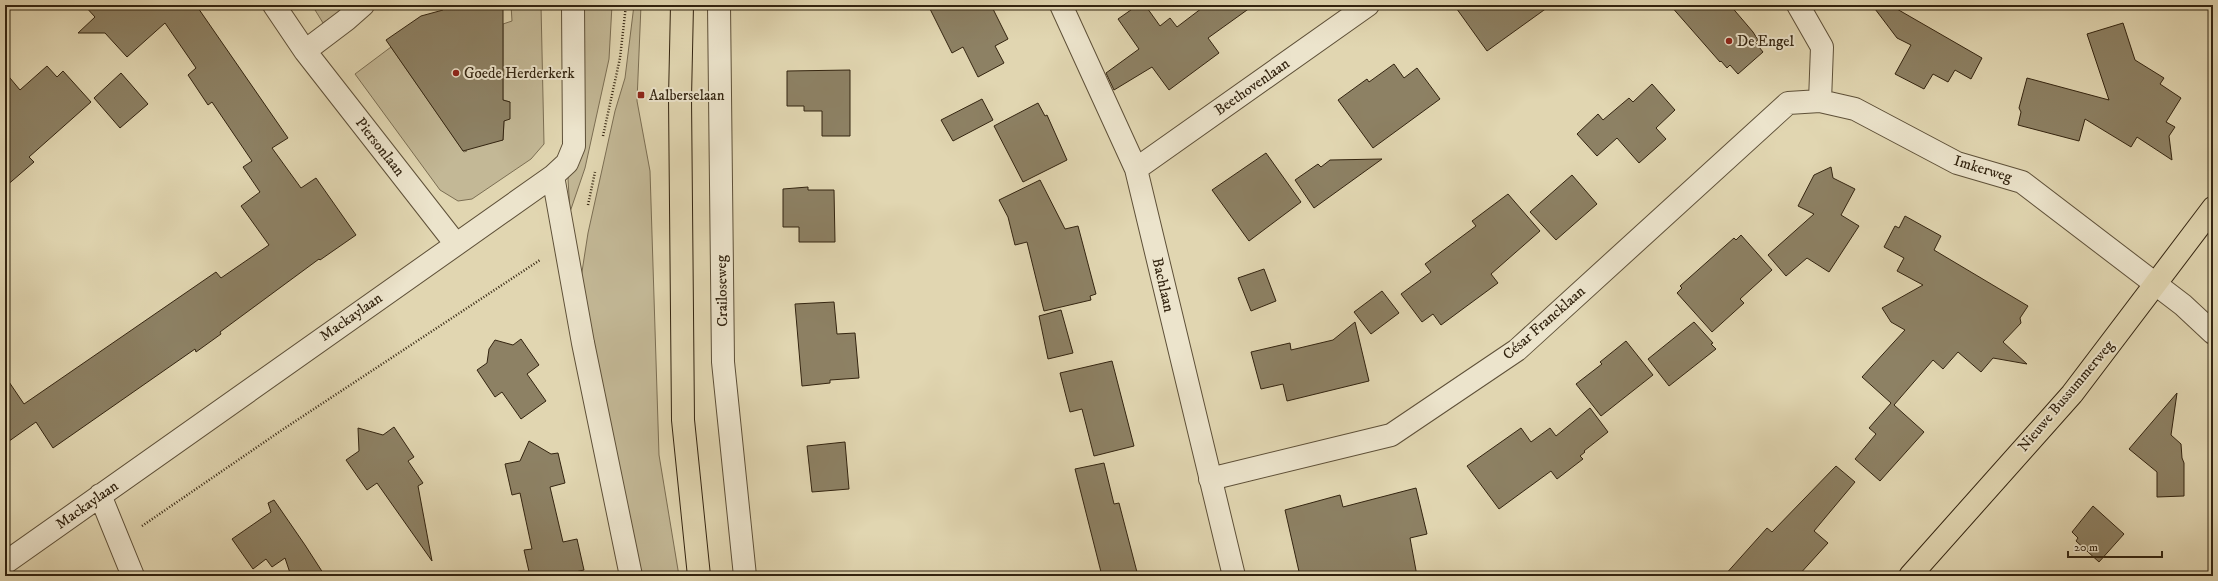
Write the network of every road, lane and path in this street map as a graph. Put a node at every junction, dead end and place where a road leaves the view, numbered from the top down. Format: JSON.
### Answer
{"nodes":[{"id":1,"x":274,"y":5,"type":"edge"},
{"id":2,"x":363,"y":5,"type":"edge"},
{"id":3,"x":573,"y":5,"type":"edge"},
{"id":4,"x":682,"y":5,"type":"edge"},
{"id":5,"x":719,"y":5,"type":"edge"},
{"id":6,"x":1061,"y":5,"type":"edge"},
{"id":7,"x":1368,"y":5,"type":"edge"},
{"id":8,"x":1798,"y":5,"type":"edge"},
{"id":9,"x":305,"y":51,"type":"junction"},
{"id":10,"x":1820,"y":100,"type":"junction"},
{"id":11,"x":1788,"y":103,"type":"joint"},
{"id":12,"x":1136,"y":169,"type":"junction"},
{"id":13,"x":553,"y":176,"type":"junction"},
{"id":14,"x":2213,"y":208,"type":"edge"},
{"id":15,"x":455,"y":243,"type":"junction"},
{"id":16,"x":565,"y":243,"type":"junction"},
{"id":17,"x":2156,"y":285,"type":"junction"},
{"id":18,"x":2213,"y":334,"type":"edge"},
{"id":19,"x":1210,"y":479,"type":"junction"},
{"id":20,"x":100,"y":495,"type":"junction"},
{"id":21,"x":119,"y":542,"type":"junction"},
{"id":22,"x":5,"y":562,"type":"edge"},
{"id":23,"x":133,"y":576,"type":"edge"},
{"id":24,"x":631,"y":576,"type":"edge"},
{"id":25,"x":699,"y":576,"type":"edge"},
{"id":26,"x":745,"y":576,"type":"edge"},
{"id":27,"x":1234,"y":576,"type":"edge"},
{"id":28,"x":1910,"y":576,"type":"edge"}],
"edges":[{"from":1,"to":9,"type":"street","name":"Piersonlaan"},
{"from":2,"to":9,"type":"street"},
{"from":3,"to":13,"type":"street","name":"Mackaylaan"},
{"from":4,"to":25,"type":"main road"},
{"from":5,"to":26,"type":"street","name":"Crailoseweg"},
{"from":6,"to":12,"type":"street","name":"Bachlaan"},
{"from":7,"to":12,"type":"street","name":"Beethovenlaan"},
{"from":8,"to":10,"type":"street"},
{"from":9,"to":15,"type":"street","name":"Piersonlaan"},
{"from":10,"to":11,"type":"street","name":"Imkerweg"},
{"from":10,"to":17,"type":"street","name":"Imkerweg"},
{"from":11,"to":19,"type":"street","name":"César Francklaan"},
{"from":12,"to":19,"type":"street","name":"Bachlaan"},
{"from":13,"to":15,"type":"street","name":"Mackaylaan"},
{"from":13,"to":16,"type":"street"},
{"from":14,"to":17,"type":"main road","name":"Nieuwe Bussummerweg"},
{"from":15,"to":20,"type":"street","name":"Mackaylaan"},
{"from":16,"to":21,"type":"path"},
{"from":16,"to":24,"type":"street"},
{"from":17,"to":18,"type":"street","name":"Imkerweg"},
{"from":17,"to":28,"type":"main road","name":"Nieuwe Bussummerweg"},
{"from":19,"to":27,"type":"street","name":"Bachlaan"},
{"from":20,"to":21,"type":"street"},
{"from":20,"to":22,"type":"street","name":"Mackaylaan"},
{"from":21,"to":23,"type":"street"}]}
